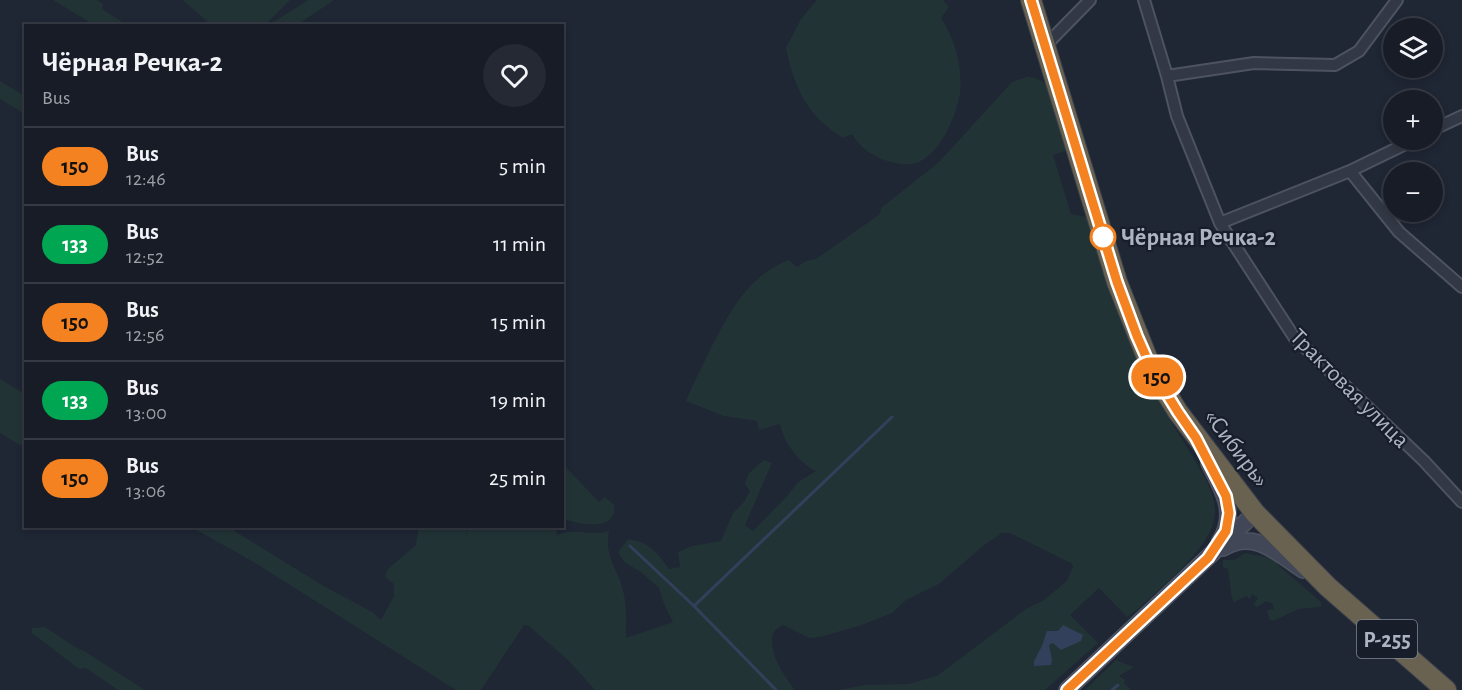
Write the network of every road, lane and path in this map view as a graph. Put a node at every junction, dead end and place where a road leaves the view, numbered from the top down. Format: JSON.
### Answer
{"nodes":[{"id":1,"x":1031,"y":0,"type":"edge"},
{"id":2,"x":1090,"y":0,"type":"edge"},
{"id":3,"x":1144,"y":0,"type":"edge"},
{"id":4,"x":1397,"y":0,"type":"edge"},
{"id":5,"x":1046,"y":46,"type":"junction"},
{"id":6,"x":1167,"y":76,"type":"junction"},
{"id":7,"x":1462,"y":116,"type":"edge"},
{"id":8,"x":1443,"y":125,"type":"edge"},
{"id":9,"x":1393,"y":150,"type":"edge"},
{"id":10,"x":1350,"y":171,"type":"junction"},
{"id":11,"x":1220,"y":223,"type":"junction"},
{"id":12,"x":1462,"y":287,"type":"edge"},
{"id":13,"x":1196,"y":438,"type":"junction"},
{"id":14,"x":1462,"y":502,"type":"edge"},
{"id":15,"x":1255,"y":513,"type":"junction"},
{"id":16,"x":1208,"y":558,"type":"junction"},
{"id":17,"x":1328,"y":587,"type":"junction"},
{"id":18,"x":1067,"y":690,"type":"edge"},
{"id":19,"x":1446,"y":690,"type":"edge"}],
"edges":[{"from":1,"to":5,"type":"highway","name":"«Сибирь»","number":"Р-255"},
{"from":2,"to":5,"type":"street"},
{"from":3,"to":6,"type":"street","name":"Трактовая улица"},
{"from":4,"to":6,"type":"street"},
{"from":5,"to":13,"type":"highway","name":"«Сибирь»","number":"Р-255"},
{"from":6,"to":11,"type":"street","name":"Трактовая улица"},
{"from":7,"to":8,"type":"street"},
{"from":9,"to":10,"type":"street"},
{"from":10,"to":11,"type":"street"},
{"from":10,"to":12,"type":"street"},
{"from":11,"to":14,"type":"street","name":"Трактовая улица"},
{"from":13,"to":15,"type":"highway","name":"«Сибирь»","number":"Р-255"},
{"from":13,"to":16,"type":"street"},
{"from":15,"to":16,"type":"street"},
{"from":15,"to":17,"type":"highway","name":"«Сибирь»","number":"Р-255"},
{"from":16,"to":17,"type":"street"},
{"from":16,"to":18,"type":"street"},
{"from":17,"to":19,"type":"highway","name":"«Сибирь»","number":"Р-255"}]}
